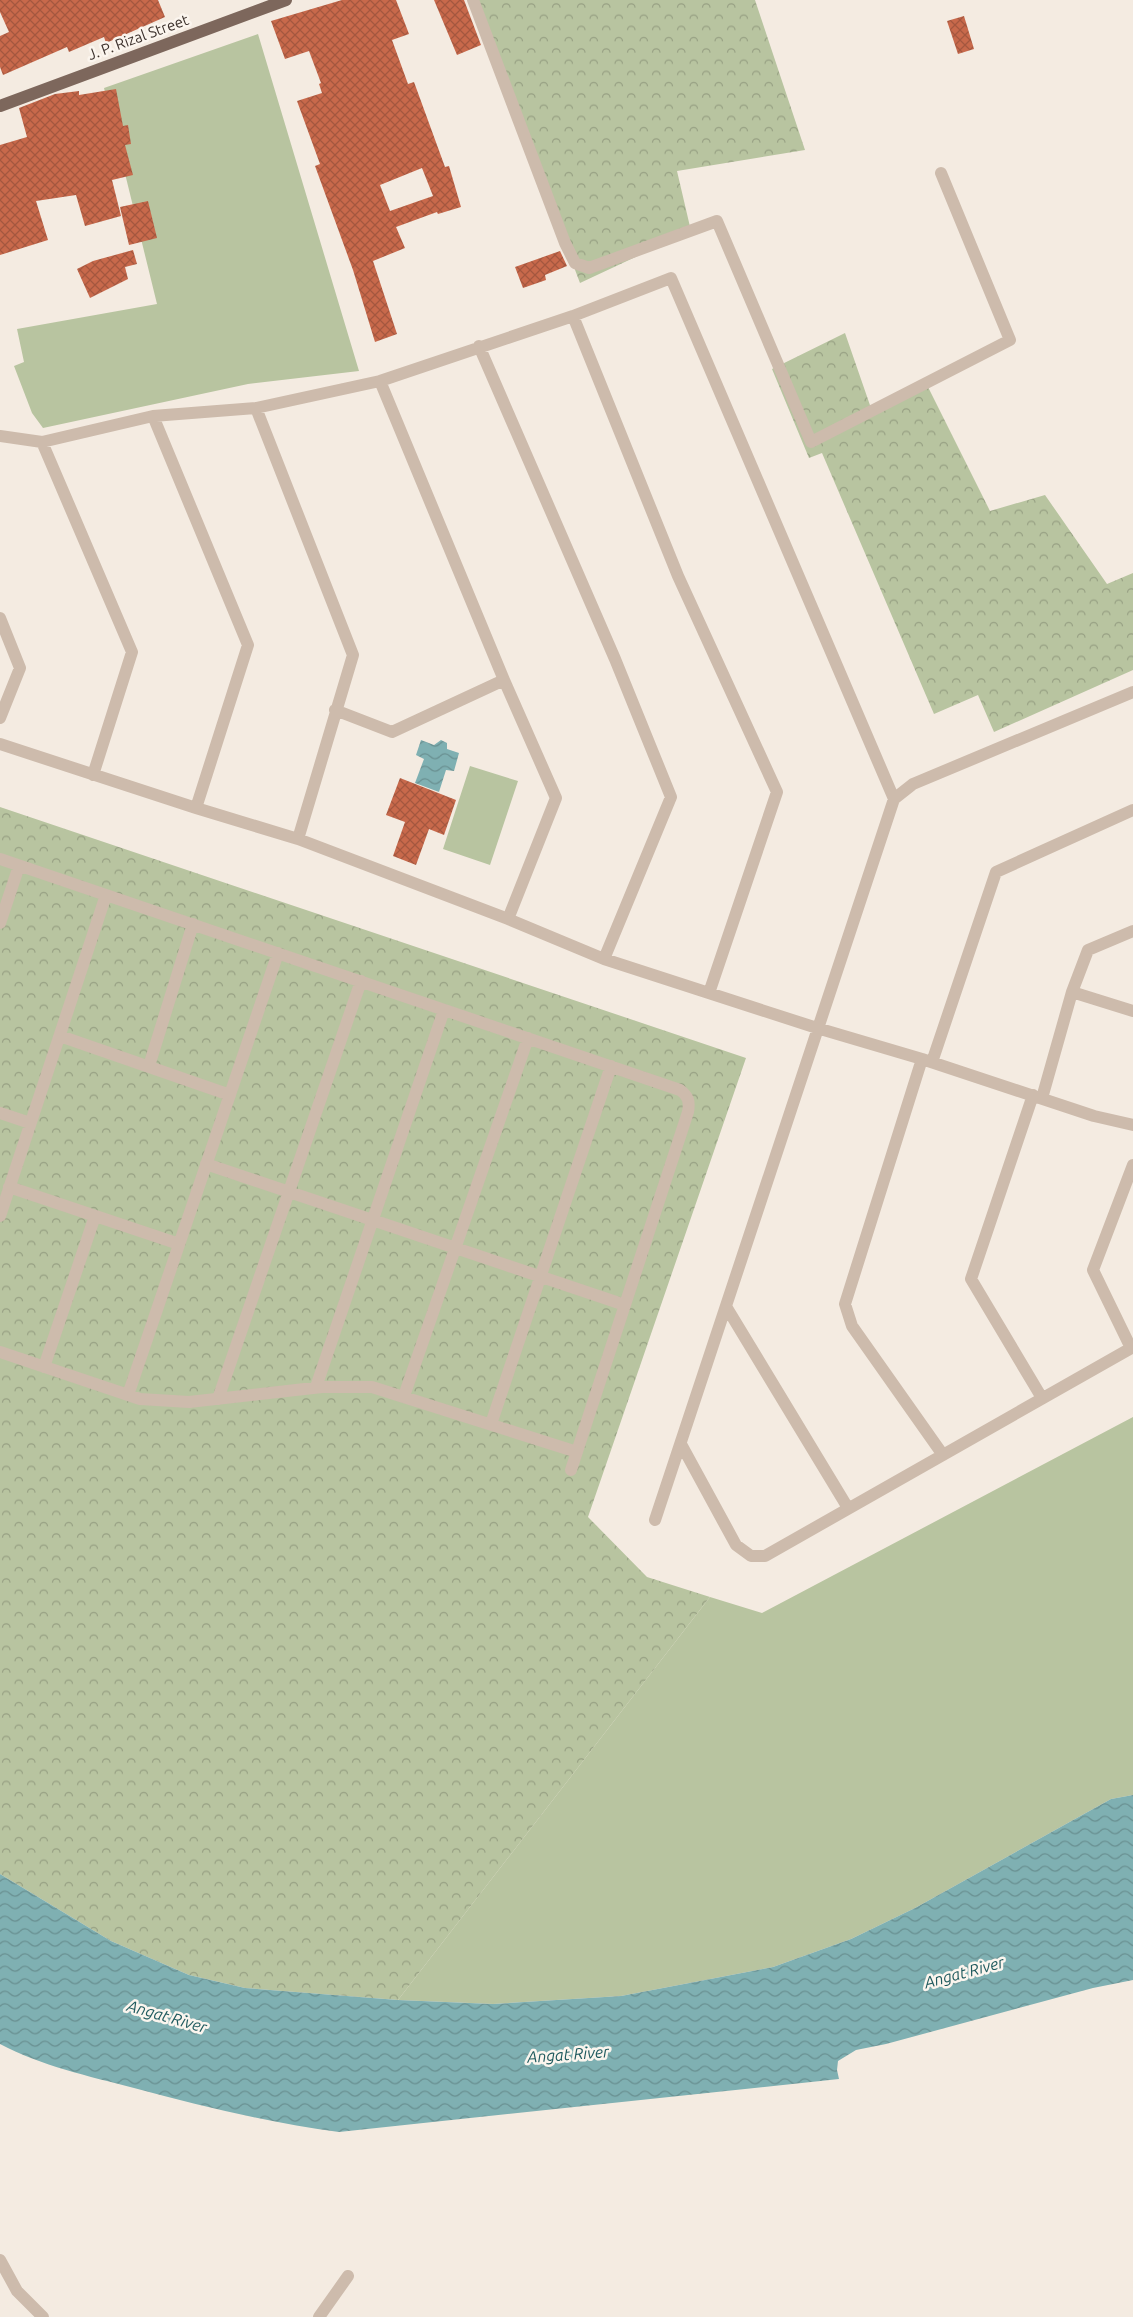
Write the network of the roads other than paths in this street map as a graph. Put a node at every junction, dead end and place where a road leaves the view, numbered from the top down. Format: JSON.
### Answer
{"nodes":[{"id":1,"x":286,"y":0,"type":"edge"},
{"id":2,"x":472,"y":0,"type":"edge"},
{"id":3,"x":0,"y":106,"type":"edge"},
{"id":4,"x":941,"y":173,"type":"dead end"},
{"id":5,"x":573,"y":316,"type":"junction"},
{"id":6,"x":479,"y":346,"type":"junction"},
{"id":7,"x":380,"y":380,"type":"junction"},
{"id":8,"x":256,"y":408,"type":"junction"},
{"id":9,"x":154,"y":416,"type":"junction"},
{"id":10,"x":0,"y":436,"type":"edge"},
{"id":11,"x":42,"y":442,"type":"junction"},
{"id":12,"x":0,"y":618,"type":"edge"},
{"id":13,"x":504,"y":680,"type":"junction"},
{"id":14,"x":1133,"y":692,"type":"edge"},
{"id":15,"x":335,"y":710,"type":"junction"},
{"id":16,"x":0,"y":718,"type":"edge"},
{"id":17,"x":0,"y":744,"type":"edge"},
{"id":18,"x":93,"y":775,"type":"junction"},
{"id":19,"x":894,"y":799,"type":"junction"},
{"id":20,"x":196,"y":808,"type":"junction"},
{"id":21,"x":1133,"y":810,"type":"edge"},
{"id":22,"x":298,"y":839,"type":"junction"},
{"id":23,"x":0,"y":859,"type":"edge"},
{"id":24,"x":19,"y":866,"type":"junction"},
{"id":25,"x":106,"y":895,"type":"junction"},
{"id":26,"x":508,"y":919,"type":"junction"},
{"id":27,"x":0,"y":923,"type":"edge"},
{"id":28,"x":193,"y":924,"type":"junction"},
{"id":29,"x":1133,"y":931,"type":"edge"},
{"id":30,"x":278,"y":953,"type":"junction"},
{"id":31,"x":604,"y":959,"type":"junction"},
{"id":32,"x":361,"y":982,"type":"junction"},
{"id":33,"x":1072,"y":992,"type":"junction"},
{"id":34,"x":709,"y":993,"type":"junction"},
{"id":35,"x":444,"y":1010,"type":"junction"},
{"id":36,"x":1133,"y":1011,"type":"edge"},
{"id":37,"x":817,"y":1028,"type":"junction"},
{"id":38,"x":60,"y":1036,"type":"junction"},
{"id":39,"x":528,"y":1038,"type":"junction"},
{"id":40,"x":927,"y":1061,"type":"junction"},
{"id":41,"x":148,"y":1066,"type":"junction"},
{"id":42,"x":610,"y":1066,"type":"junction"},
{"id":43,"x":230,"y":1095,"type":"junction"},
{"id":44,"x":1037,"y":1096,"type":"junction"},
{"id":45,"x":0,"y":1113,"type":"edge"},
{"id":46,"x":30,"y":1123,"type":"junction"},
{"id":47,"x":1133,"y":1125,"type":"edge"},
{"id":48,"x":206,"y":1164,"type":"junction"},
{"id":49,"x":1133,"y":1165,"type":"edge"},
{"id":50,"x":9,"y":1187,"type":"junction"},
{"id":51,"x":289,"y":1192,"type":"junction"},
{"id":52,"x":0,"y":1216,"type":"edge"},
{"id":53,"x":95,"y":1216,"type":"junction"},
{"id":54,"x":373,"y":1220,"type":"junction"},
{"id":55,"x":179,"y":1244,"type":"junction"},
{"id":56,"x":455,"y":1248,"type":"junction"},
{"id":57,"x":541,"y":1277,"type":"junction"},
{"id":58,"x":625,"y":1305,"type":"junction"},
{"id":59,"x":727,"y":1308,"type":"junction"},
{"id":60,"x":1132,"y":1348,"type":"edge"},
{"id":61,"x":0,"y":1352,"type":"edge"},
{"id":62,"x":44,"y":1366,"type":"junction"},
{"id":63,"x":316,"y":1387,"type":"junction"},
{"id":64,"x":128,"y":1395,"type":"junction"},
{"id":65,"x":404,"y":1396,"type":"junction"},
{"id":66,"x":1042,"y":1398,"type":"junction"},
{"id":67,"x":218,"y":1399,"type":"junction"},
{"id":68,"x":491,"y":1424,"type":"junction"},
{"id":69,"x":681,"y":1444,"type":"junction"},
{"id":70,"x":577,"y":1452,"type":"junction"},
{"id":71,"x":943,"y":1456,"type":"junction"},
{"id":72,"x":571,"y":1470,"type":"dead end"},
{"id":73,"x":848,"y":1508,"type":"junction"},
{"id":74,"x":656,"y":1520,"type":"dead end"},
{"id":75,"x":0,"y":2260,"type":"edge"},
{"id":76,"x":348,"y":2276,"type":"dead end"},
{"id":77,"x":43,"y":2317,"type":"edge"},
{"id":78,"x":319,"y":2317,"type":"edge"}],
"edges":[{"from":1,"to":3,"type":"main road","name":"J. P. Rizal Street"},
{"from":2,"to":4,"type":"street"},
{"from":5,"to":6,"type":"street"},
{"from":5,"to":19,"type":"street"},
{"from":5,"to":34,"type":"street"},
{"from":6,"to":7,"type":"street"},
{"from":6,"to":31,"type":"street"},
{"from":7,"to":8,"type":"street"},
{"from":7,"to":13,"type":"street"},
{"from":8,"to":9,"type":"street"},
{"from":8,"to":15,"type":"street"},
{"from":9,"to":11,"type":"street"},
{"from":9,"to":20,"type":"street"},
{"from":10,"to":11,"type":"street"},
{"from":11,"to":18,"type":"street"},
{"from":12,"to":16,"type":"street"},
{"from":13,"to":15,"type":"street"},
{"from":13,"to":26,"type":"street"},
{"from":14,"to":19,"type":"street"},
{"from":15,"to":22,"type":"street"},
{"from":17,"to":18,"type":"street"},
{"from":18,"to":20,"type":"street"},
{"from":19,"to":37,"type":"street"},
{"from":20,"to":22,"type":"street"},
{"from":21,"to":40,"type":"street"},
{"from":22,"to":26,"type":"street"},
{"from":23,"to":24,"type":"street"},
{"from":24,"to":25,"type":"street"},
{"from":24,"to":27,"type":"street"},
{"from":25,"to":28,"type":"street"},
{"from":25,"to":38,"type":"street"},
{"from":26,"to":31,"type":"street"},
{"from":28,"to":30,"type":"street"},
{"from":28,"to":41,"type":"street"},
{"from":29,"to":33,"type":"street"},
{"from":30,"to":32,"type":"street"},
{"from":30,"to":43,"type":"street"},
{"from":31,"to":34,"type":"street"},
{"from":32,"to":35,"type":"street"},
{"from":32,"to":51,"type":"street"},
{"from":33,"to":36,"type":"street"},
{"from":33,"to":44,"type":"street"},
{"from":34,"to":37,"type":"street"},
{"from":35,"to":39,"type":"street"},
{"from":35,"to":54,"type":"street"},
{"from":37,"to":40,"type":"street"},
{"from":37,"to":59,"type":"street"},
{"from":38,"to":41,"type":"street"},
{"from":38,"to":46,"type":"street"},
{"from":39,"to":42,"type":"street"},
{"from":39,"to":56,"type":"street"},
{"from":40,"to":44,"type":"street"},
{"from":40,"to":71,"type":"street"},
{"from":41,"to":43,"type":"street"},
{"from":42,"to":57,"type":"street"},
{"from":42,"to":58,"type":"street"},
{"from":43,"to":48,"type":"street"},
{"from":44,"to":47,"type":"street"},
{"from":44,"to":66,"type":"street"},
{"from":45,"to":46,"type":"street"},
{"from":46,"to":50,"type":"street"},
{"from":48,"to":51,"type":"street"},
{"from":48,"to":55,"type":"street"},
{"from":49,"to":60,"type":"street"},
{"from":50,"to":52,"type":"street"},
{"from":50,"to":53,"type":"street"},
{"from":51,"to":54,"type":"street"},
{"from":51,"to":67,"type":"street"},
{"from":53,"to":55,"type":"street"},
{"from":53,"to":62,"type":"street"},
{"from":54,"to":56,"type":"street"},
{"from":54,"to":63,"type":"street"},
{"from":55,"to":64,"type":"street"},
{"from":56,"to":57,"type":"street"},
{"from":56,"to":65,"type":"street"},
{"from":57,"to":58,"type":"street"},
{"from":57,"to":68,"type":"street"},
{"from":58,"to":70,"type":"street"},
{"from":59,"to":69,"type":"street"},
{"from":59,"to":73,"type":"street"},
{"from":60,"to":66,"type":"street"},
{"from":61,"to":62,"type":"street"},
{"from":62,"to":64,"type":"street"},
{"from":63,"to":65,"type":"street"},
{"from":63,"to":67,"type":"street"},
{"from":64,"to":67,"type":"street"},
{"from":65,"to":68,"type":"street"},
{"from":66,"to":71,"type":"street"},
{"from":68,"to":70,"type":"street"},
{"from":69,"to":73,"type":"street"},
{"from":69,"to":74,"type":"street"},
{"from":70,"to":72,"type":"street"},
{"from":71,"to":73,"type":"street"},
{"from":75,"to":77,"type":"street"},
{"from":76,"to":78,"type":"street"}]}
